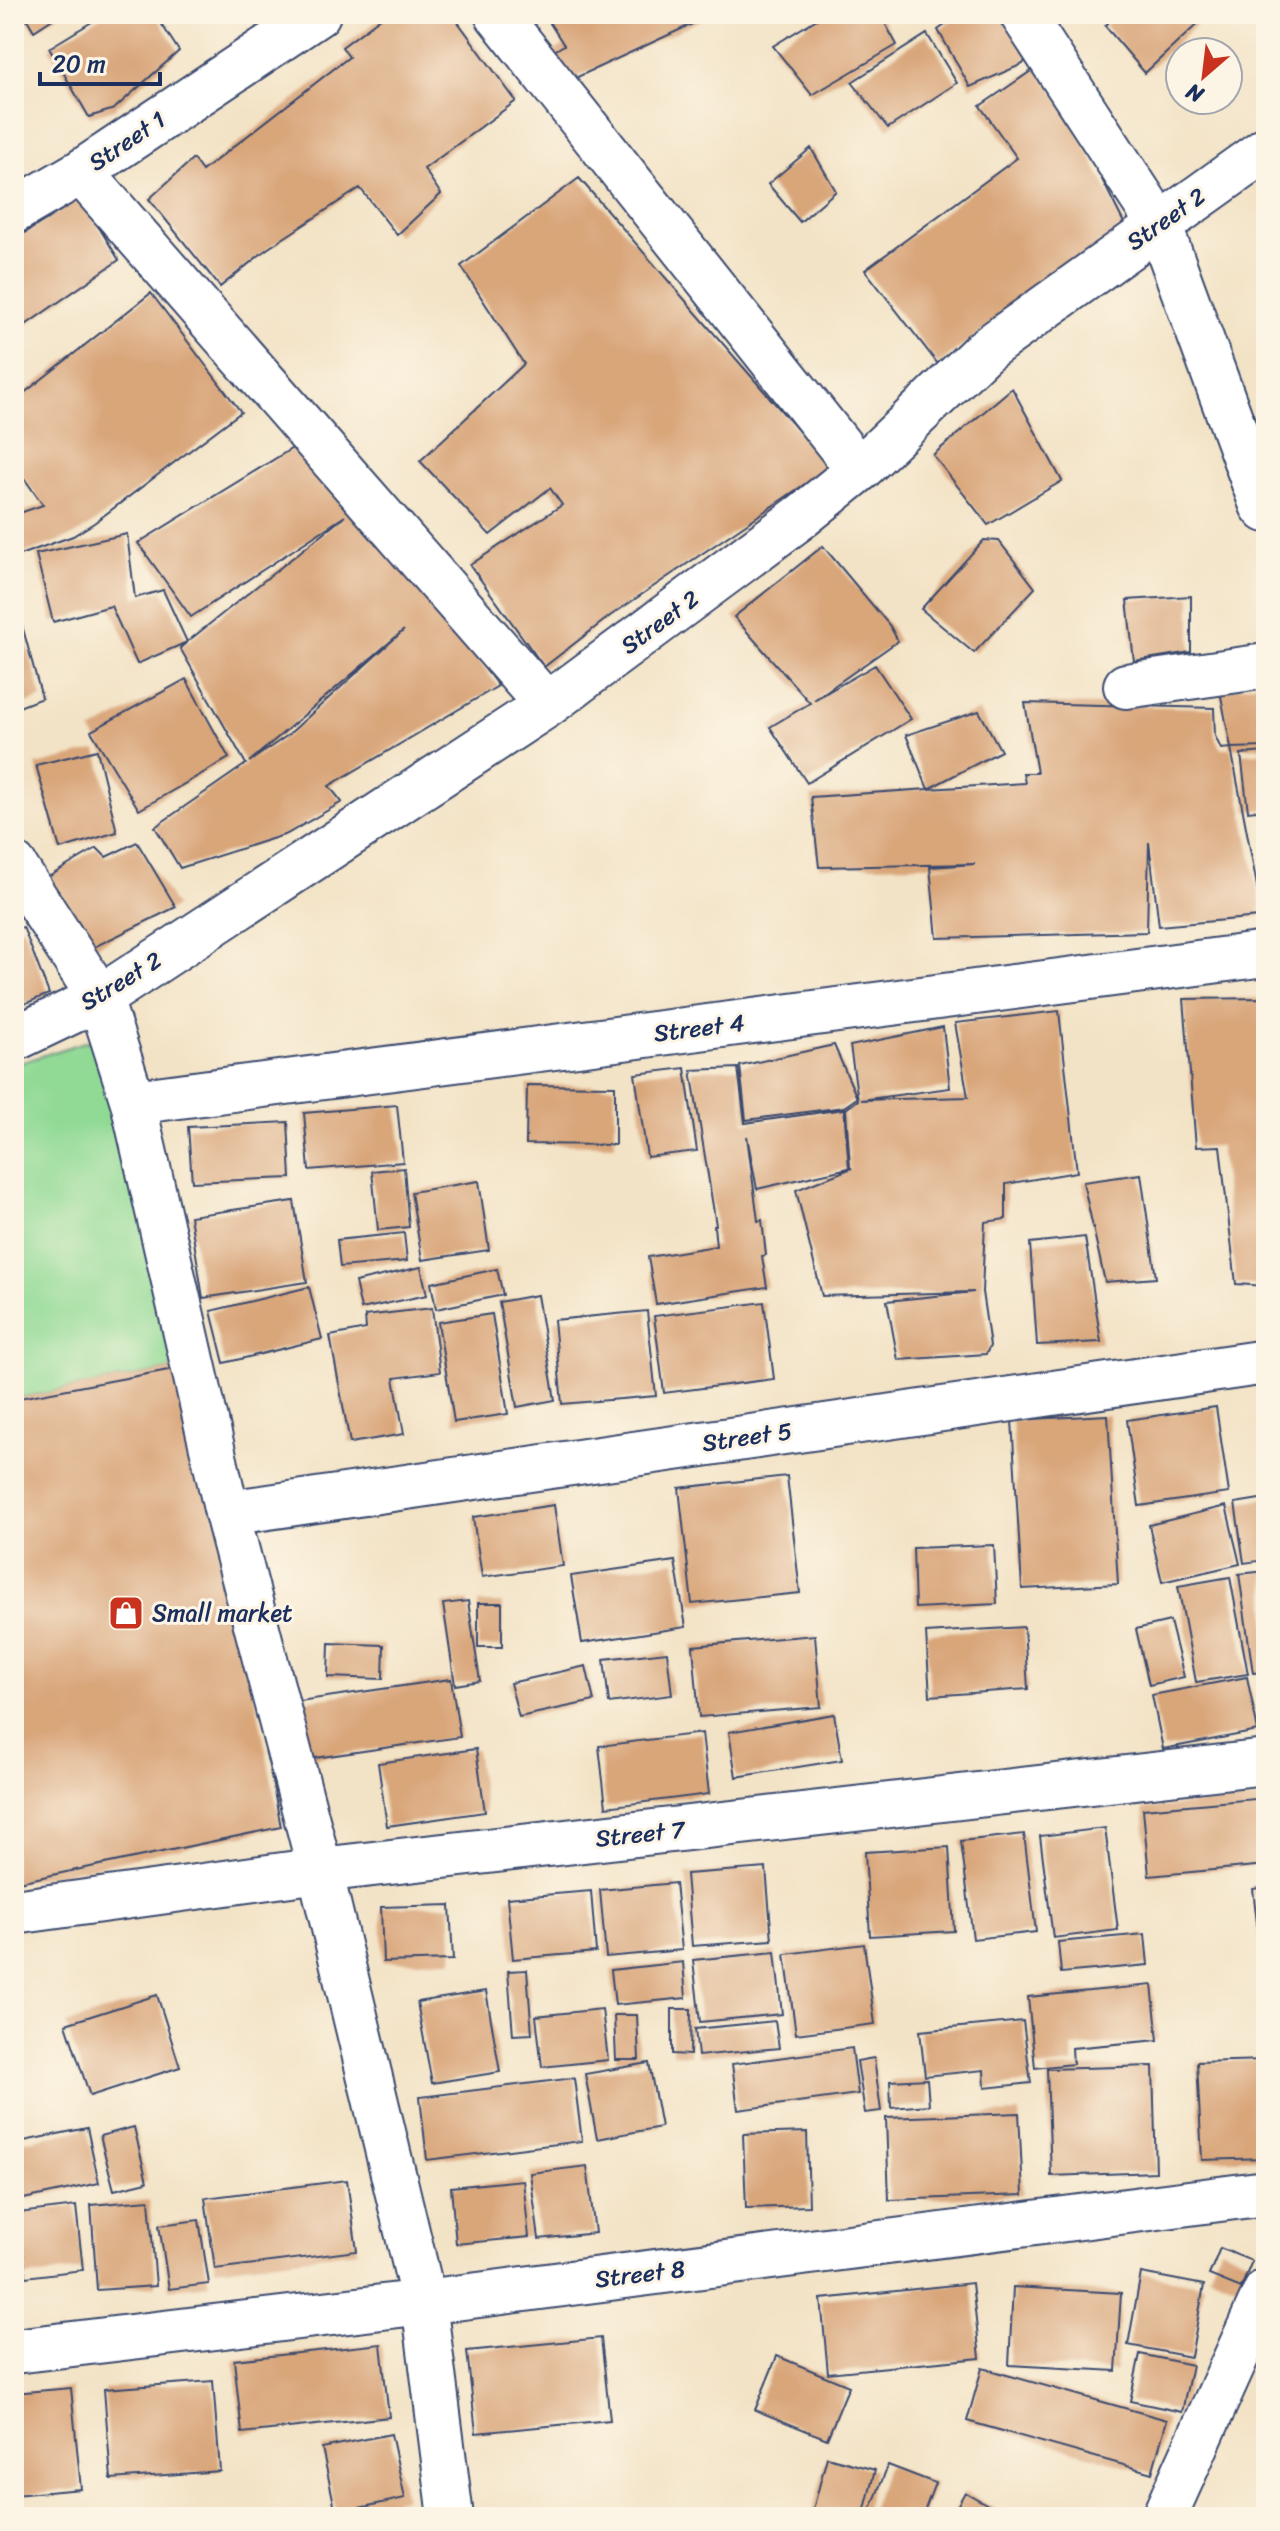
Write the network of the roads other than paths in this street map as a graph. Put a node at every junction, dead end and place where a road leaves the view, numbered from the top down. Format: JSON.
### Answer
{"nodes":[{"id":1,"x":318,"y":14,"type":"edge"},
{"id":2,"x":497,"y":14,"type":"edge"},
{"id":3,"x":1022,"y":14,"type":"edge"},
{"id":4,"x":1266,"y":149,"type":"edge"},
{"id":5,"x":81,"y":172,"type":"junction"},
{"id":6,"x":14,"y":211,"type":"edge"},
{"id":7,"x":1159,"y":224,"type":"junction"},
{"id":8,"x":859,"y":470,"type":"junction"},
{"id":9,"x":1266,"y":510,"type":"edge"},
{"id":10,"x":1266,"y":666,"type":"edge"},
{"id":11,"x":1126,"y":686,"type":"dead end"},
{"id":12,"x":547,"y":705,"type":"junction"},
{"id":13,"x":14,"y":865,"type":"edge"},
{"id":14,"x":1266,"y":954,"type":"edge"},
{"id":15,"x":100,"y":998,"type":"junction"},
{"id":16,"x":14,"y":1039,"type":"edge"},
{"id":17,"x":133,"y":1102,"type":"junction"},
{"id":18,"x":1266,"y":1362,"type":"edge"},
{"id":19,"x":227,"y":1513,"type":"junction"},
{"id":20,"x":1266,"y":1762,"type":"edge"},
{"id":21,"x":320,"y":1870,"type":"junction"},
{"id":22,"x":14,"y":1912,"type":"edge"},
{"id":23,"x":1266,"y":2193,"type":"edge"},
{"id":24,"x":1266,"y":2291,"type":"edge"},
{"id":25,"x":424,"y":2302,"type":"junction"},
{"id":26,"x":14,"y":2351,"type":"edge"},
{"id":27,"x":451,"y":2517,"type":"edge"},
{"id":28,"x":1164,"y":2517,"type":"edge"}],
"edges":[{"from":1,"to":5,"type":"street","name":"Street 1"},
{"from":2,"to":8,"type":"street"},
{"from":3,"to":7,"type":"street"},
{"from":4,"to":7,"type":"street","name":"Street 2"},
{"from":5,"to":6,"type":"street","name":"Street 1"},
{"from":5,"to":12,"type":"street"},
{"from":7,"to":8,"type":"street","name":"Street 2"},
{"from":7,"to":9,"type":"street"},
{"from":8,"to":12,"type":"street","name":"Street 2"},
{"from":10,"to":11,"type":"street"},
{"from":12,"to":15,"type":"street","name":"Street 2"},
{"from":13,"to":15,"type":"street"},
{"from":14,"to":17,"type":"street","name":"Street 4"},
{"from":15,"to":16,"type":"street","name":"Street 2"},
{"from":15,"to":17,"type":"street"},
{"from":17,"to":19,"type":"street"},
{"from":18,"to":19,"type":"street","name":"Street 5"},
{"from":19,"to":21,"type":"street"},
{"from":20,"to":21,"type":"street","name":"Street 7"},
{"from":21,"to":22,"type":"street","name":"Street 7"},
{"from":21,"to":25,"type":"street"},
{"from":23,"to":25,"type":"street","name":"Street 8"},
{"from":24,"to":28,"type":"street"},
{"from":25,"to":26,"type":"street","name":"Street 8"},
{"from":25,"to":27,"type":"street"}]}
